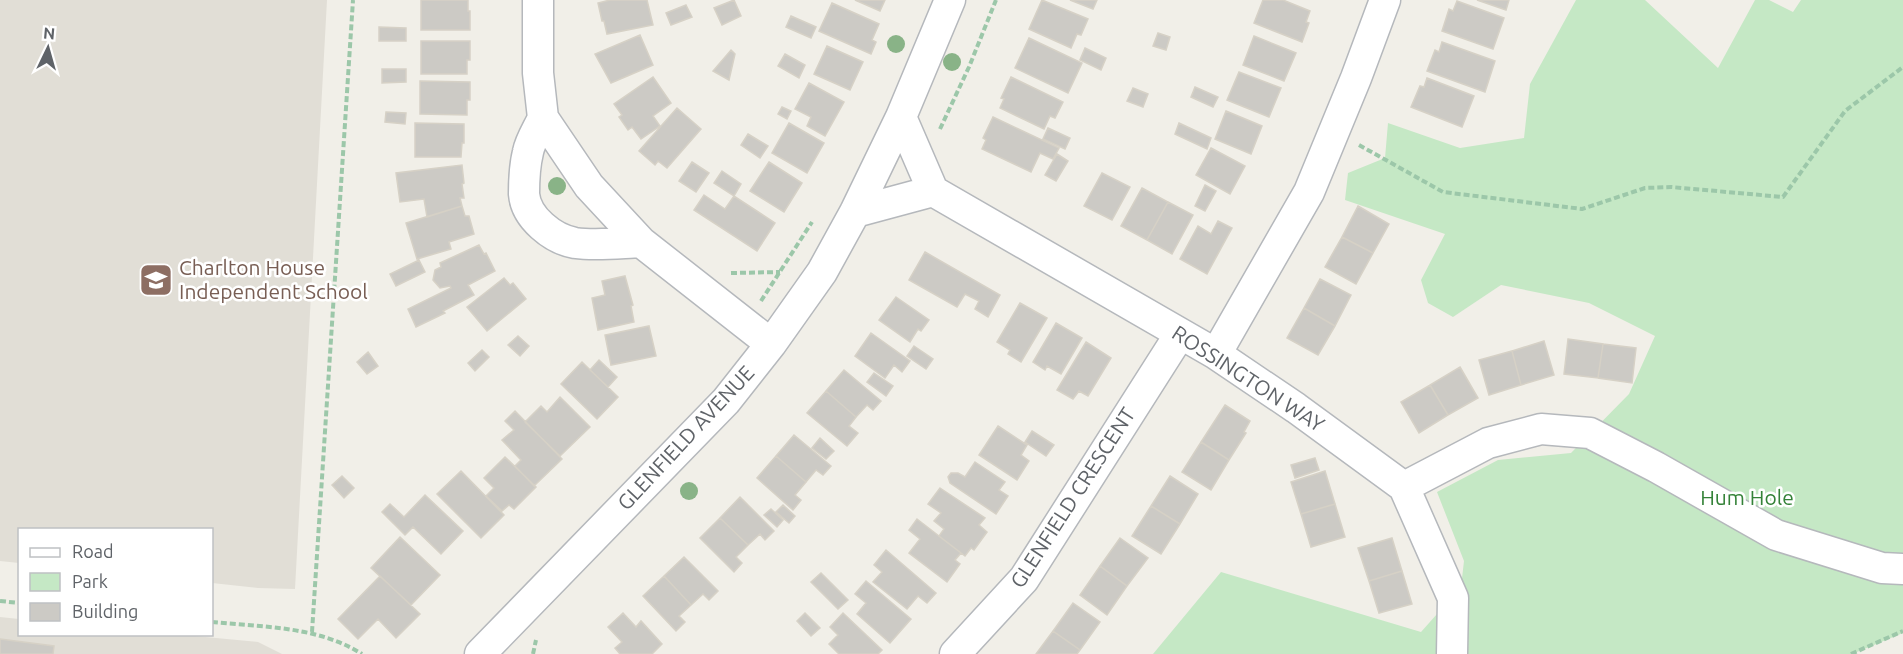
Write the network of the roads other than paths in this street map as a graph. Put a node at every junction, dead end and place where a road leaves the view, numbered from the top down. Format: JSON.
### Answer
{"nodes":[{"id":1,"x":538,"y":0,"type":"edge"},
{"id":2,"x":950,"y":0,"type":"edge"},
{"id":3,"x":1385,"y":0,"type":"edge"},
{"id":4,"x":543,"y":118,"type":"junction"},
{"id":5,"x":907,"y":130,"type":"junction"},
{"id":6,"x":933,"y":191,"type":"junction"},
{"id":7,"x":855,"y":212,"type":"junction"},
{"id":8,"x":641,"y":242,"type":"junction"},
{"id":9,"x":1180,"y":334,"type":"junction"},
{"id":10,"x":771,"y":344,"type":"junction"},
{"id":11,"x":1216,"y":354,"type":"junction"},
{"id":12,"x":1404,"y":487,"type":"junction"},
{"id":13,"x":1903,"y":569,"type":"edge"},
{"id":14,"x":485,"y":652,"type":"edge"},
{"id":15,"x":955,"y":654,"type":"edge"},
{"id":16,"x":1452,"y":654,"type":"edge"}],
"edges":[{"from":1,"to":4,"type":"street"},
{"from":2,"to":5,"type":"street","name":"GLENFIELD AVENUE"},
{"from":3,"to":11,"type":"street"},
{"from":4,"to":8,"type":"street"},
{"from":4,"to":8,"type":"street"},
{"from":5,"to":6,"type":"street"},
{"from":5,"to":7,"type":"street","name":"GLENFIELD AVENUE"},
{"from":6,"to":7,"type":"street"},
{"from":6,"to":9,"type":"street","name":"ROSSINGTON WAY"},
{"from":7,"to":10,"type":"street","name":"GLENFIELD AVENUE"},
{"from":8,"to":10,"type":"street"},
{"from":9,"to":11,"type":"street","name":"ROSSINGTON WAY"},
{"from":9,"to":15,"type":"street","name":"GLENFIELD CRESCENT"},
{"from":10,"to":14,"type":"street","name":"GLENFIELD AVENUE"},
{"from":11,"to":12,"type":"street","name":"ROSSINGTON WAY"},
{"from":12,"to":13,"type":"street"},
{"from":12,"to":16,"type":"street","name":"ROSSINGTON WAY"}]}
